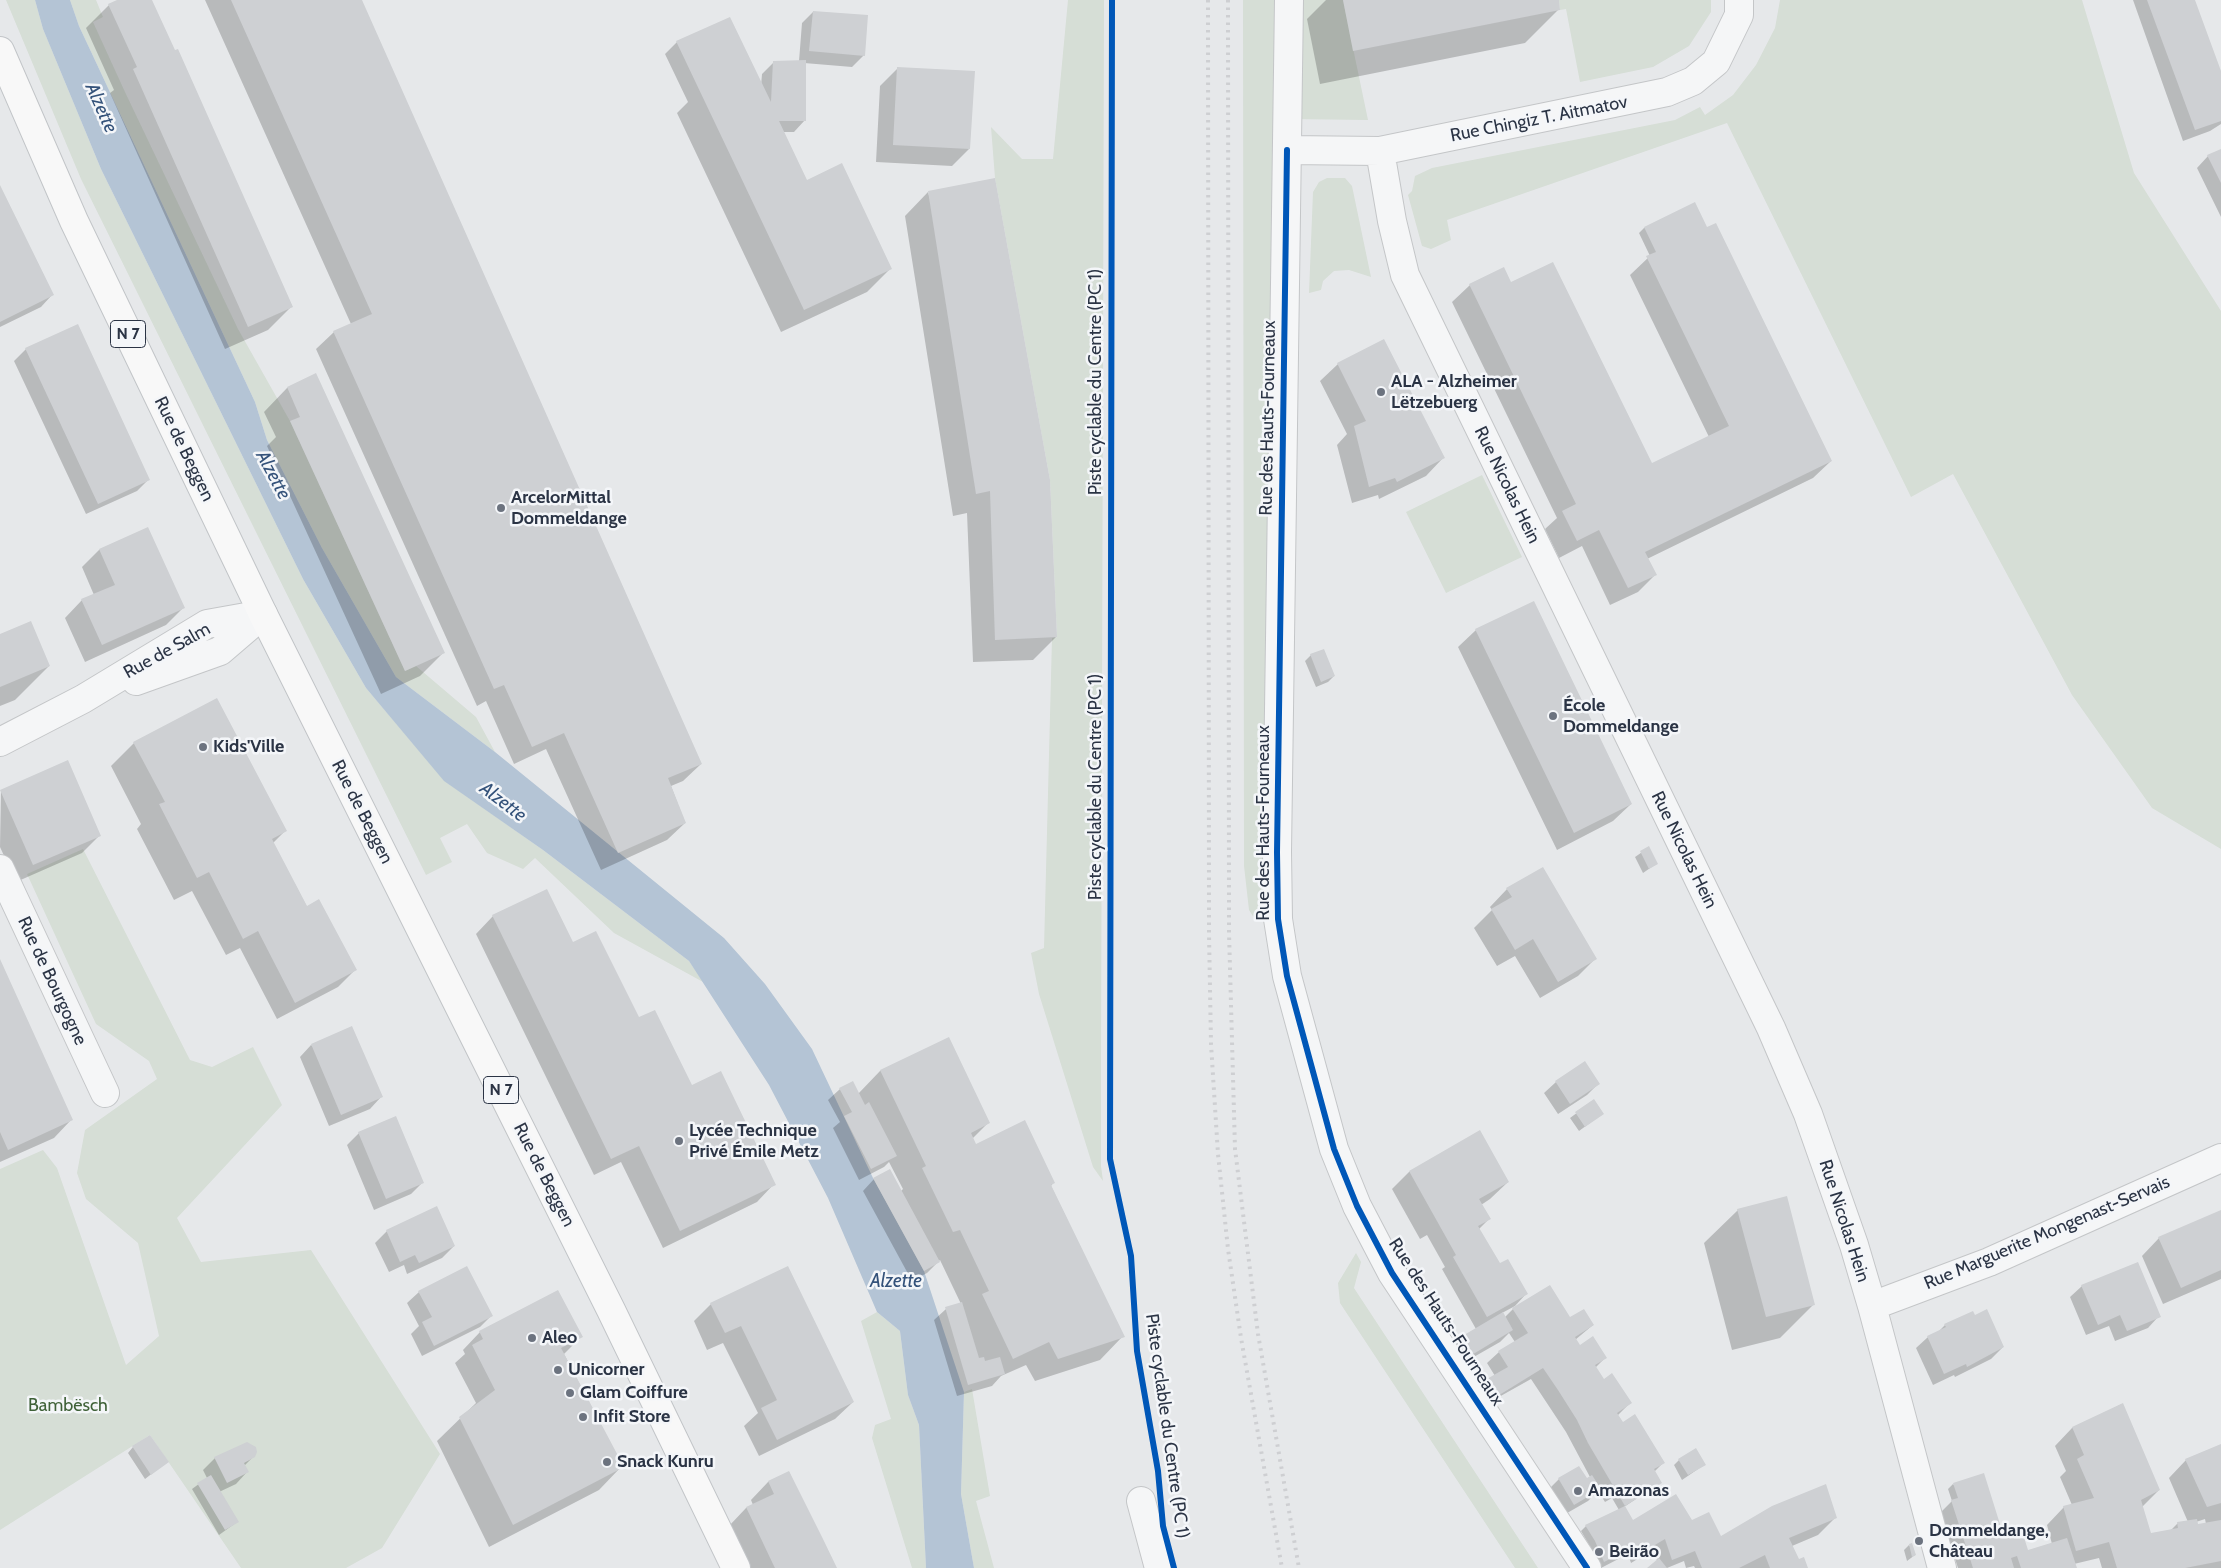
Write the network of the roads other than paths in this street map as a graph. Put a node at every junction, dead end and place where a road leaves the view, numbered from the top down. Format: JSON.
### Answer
{"nodes":[{"id":1,"x":1289,"y":0,"type":"edge"},
{"id":2,"x":1739,"y":0,"type":"edge"},
{"id":3,"x":0,"y":51,"type":"edge"},
{"id":4,"x":1287,"y":150,"type":"junction"},
{"id":5,"x":1380,"y":151,"type":"junction"},
{"id":6,"x":263,"y":614,"type":"junction"},
{"id":7,"x":0,"y":742,"type":"edge"},
{"id":8,"x":0,"y":869,"type":"edge"},
{"id":9,"x":105,"y":1093,"type":"dead end"},
{"id":10,"x":2221,"y":1158,"type":"edge"},
{"id":11,"x":1872,"y":1306,"type":"junction"},
{"id":12,"x":1141,"y":1501,"type":"dead end"},
{"id":13,"x":736,"y":1568,"type":"edge"},
{"id":14,"x":1159,"y":1568,"type":"edge"},
{"id":15,"x":1587,"y":1568,"type":"edge"},
{"id":16,"x":1942,"y":1568,"type":"edge"}],
"edges":[{"from":1,"to":4,"type":"street","name":"Rue des Hauts-Fourneaux"},
{"from":2,"to":5,"type":"street","name":"Rue Chingiz T. Aitmatov"},
{"from":3,"to":6,"type":"main road","name":"Rue de Beggen","number":"N 7"},
{"from":4,"to":5,"type":"street","name":"Rue Chingiz T. Aitmatov"},
{"from":4,"to":15,"type":"street","name":"Rue des Hauts-Fourneaux"},
{"from":5,"to":11,"type":"street","name":"Rue Nicolas Hein"},
{"from":6,"to":7,"type":"street","name":"Rue de Salm"},
{"from":6,"to":13,"type":"main road","name":"Rue de Beggen","number":"N 7"},
{"from":8,"to":9,"type":"street","name":"Rue de Bourgogne"},
{"from":10,"to":11,"type":"street","name":"Rue Marguerite Mongenast-Servais"},
{"from":11,"to":16,"type":"street","name":"Rue Nicolas Hein"},
{"from":12,"to":14,"type":"street"}]}
